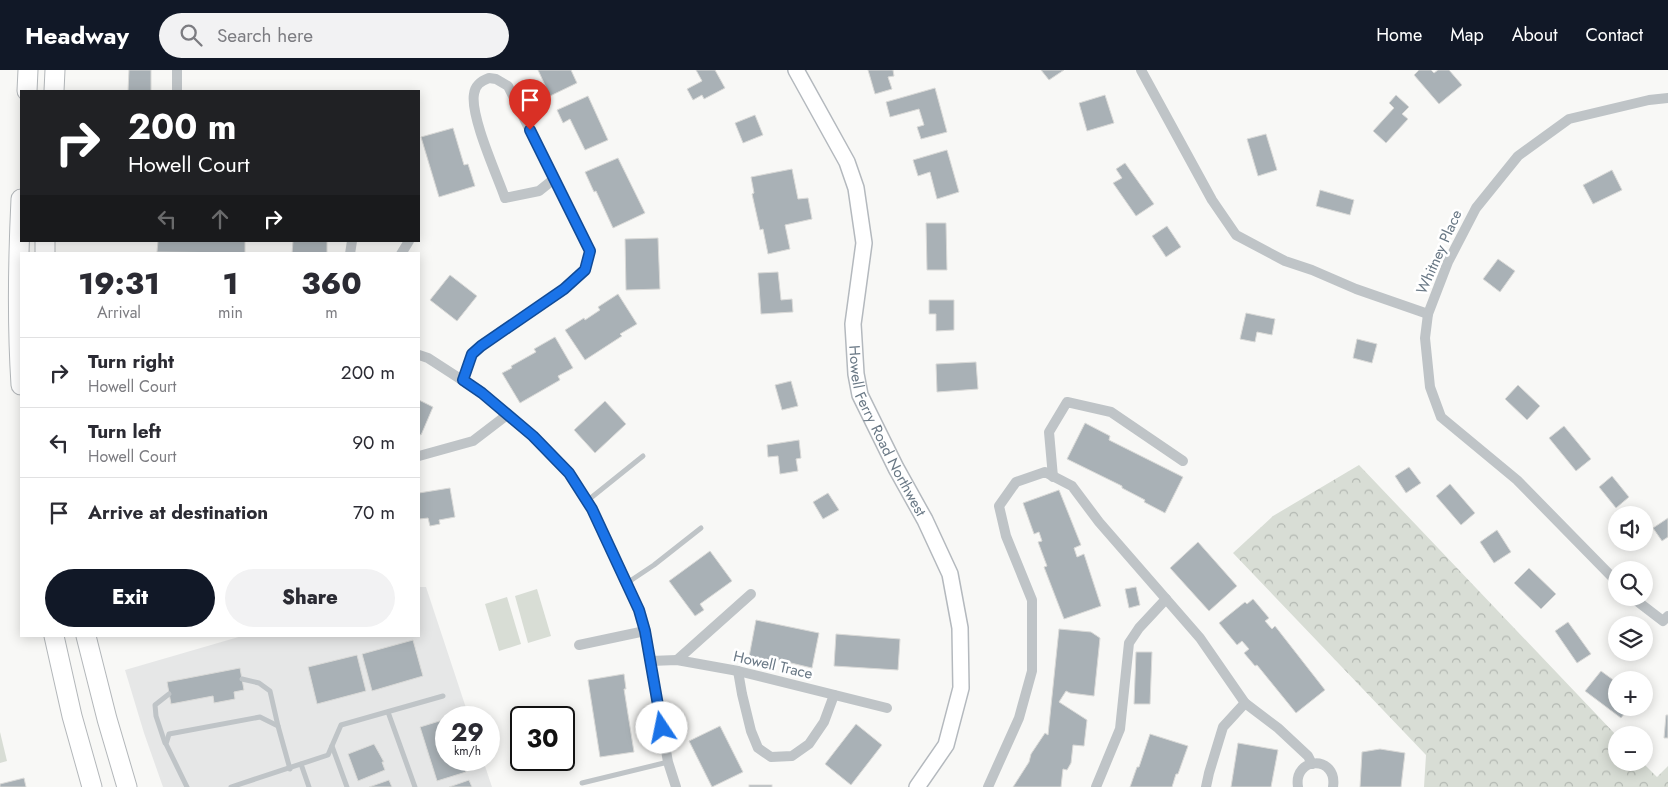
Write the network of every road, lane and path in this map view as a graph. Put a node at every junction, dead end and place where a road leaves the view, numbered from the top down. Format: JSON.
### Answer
{"nodes":[{"id":1,"x":28,"y":70,"type":"edge"},
{"id":2,"x":55,"y":70,"type":"edge"},
{"id":3,"x":178,"y":70,"type":"edge"},
{"id":4,"x":796,"y":70,"type":"edge"},
{"id":5,"x":1141,"y":70,"type":"edge"},
{"id":6,"x":27,"y":90,"type":"edge"},
{"id":7,"x":54,"y":90,"type":"edge"},
{"id":8,"x":177,"y":90,"type":"edge"},
{"id":9,"x":1668,"y":98,"type":"edge"},
{"id":10,"x":554,"y":179,"type":"junction"},
{"id":11,"x":20,"y":217,"type":"edge"},
{"id":12,"x":1428,"y":314,"type":"junction"},
{"id":13,"x":420,"y":355,"type":"edge"},
{"id":14,"x":20,"y":371,"type":"edge"},
{"id":15,"x":463,"y":380,"type":"junction"},
{"id":16,"x":507,"y":415,"type":"junction"},
{"id":17,"x":420,"y":456,"type":"edge"},
{"id":18,"x":644,"y":456,"type":"dead end"},
{"id":19,"x":1183,"y":461,"type":"dead end"},
{"id":20,"x":1053,"y":477,"type":"junction"},
{"id":21,"x":587,"y":501,"type":"junction"},
{"id":22,"x":701,"y":528,"type":"dead end"},
{"id":23,"x":1608,"y":573,"type":"edge"},
{"id":24,"x":627,"y":583,"type":"junction"},
{"id":25,"x":751,"y":594,"type":"dead end"},
{"id":26,"x":1166,"y":599,"type":"junction"},
{"id":27,"x":1643,"y":606,"type":"edge"},
{"id":28,"x":1668,"y":616,"type":"edge"},
{"id":29,"x":645,"y":631,"type":"junction"},
{"id":30,"x":54,"y":637,"type":"edge"},
{"id":31,"x":86,"y":637,"type":"edge"},
{"id":32,"x":579,"y":645,"type":"dead end"},
{"id":33,"x":677,"y":660,"type":"junction"},
{"id":34,"x":650,"y":661,"type":"junction"},
{"id":35,"x":738,"y":671,"type":"junction"},
{"id":36,"x":242,"y":680,"type":"dead end"},
{"id":37,"x":169,"y":694,"type":"dead end"},
{"id":38,"x":834,"y":694,"type":"junction"},
{"id":39,"x":443,"y":696,"type":"dead end"},
{"id":40,"x":1246,"y":703,"type":"junction"},
{"id":41,"x":887,"y":708,"type":"dead end"},
{"id":42,"x":388,"y":712,"type":"junction"},
{"id":43,"x":278,"y":726,"type":"junction"},
{"id":44,"x":166,"y":744,"type":"junction"},
{"id":45,"x":332,"y":746,"type":"junction"},
{"id":46,"x":668,"y":762,"type":"junction"},
{"id":47,"x":302,"y":764,"type":"junction"},
{"id":48,"x":1312,"y":764,"type":"junction"},
{"id":49,"x":290,"y":768,"type":"junction"},
{"id":50,"x":582,"y":783,"type":"dead end"},
{"id":51,"x":92,"y":787,"type":"edge"},
{"id":52,"x":128,"y":787,"type":"edge"},
{"id":53,"x":188,"y":787,"type":"edge"},
{"id":54,"x":231,"y":787,"type":"edge"},
{"id":55,"x":309,"y":787,"type":"edge"},
{"id":56,"x":347,"y":787,"type":"edge"},
{"id":57,"x":415,"y":787,"type":"edge"},
{"id":58,"x":676,"y":787,"type":"edge"},
{"id":59,"x":917,"y":787,"type":"edge"},
{"id":60,"x":988,"y":787,"type":"edge"},
{"id":61,"x":1096,"y":787,"type":"edge"},
{"id":62,"x":1206,"y":787,"type":"edge"},
{"id":63,"x":1298,"y":787,"type":"edge"},
{"id":64,"x":1333,"y":787,"type":"edge"}],
"edges":[{"from":1,"to":6,"type":"highway"},
{"from":2,"to":7,"type":"highway"},
{"from":3,"to":8,"type":"street"},
{"from":4,"to":59,"type":"street","name":"Howell Ferry Road Northwest"},
{"from":5,"to":12,"type":"street"},
{"from":9,"to":12,"type":"street","name":"Whitney Place"},
{"from":10,"to":10,"type":"street"},
{"from":10,"to":15,"type":"street"},
{"from":11,"to":14,"type":"highway"},
{"from":12,"to":23,"type":"street","name":"Whitney Place"},
{"from":13,"to":15,"type":"street"},
{"from":15,"to":16,"type":"street"},
{"from":16,"to":17,"type":"street"},
{"from":16,"to":21,"type":"street"},
{"from":18,"to":21,"type":"lane"},
{"from":19,"to":20,"type":"street"},
{"from":20,"to":26,"type":"street"},
{"from":20,"to":60,"type":"street"},
{"from":21,"to":24,"type":"street"},
{"from":22,"to":24,"type":"lane"},
{"from":24,"to":29,"type":"street"},
{"from":25,"to":33,"type":"street"},
{"from":26,"to":40,"type":"street"},
{"from":26,"to":61,"type":"street"},
{"from":27,"to":28,"type":"street"},
{"from":29,"to":32,"type":"street"},
{"from":29,"to":34,"type":"street"},
{"from":30,"to":51,"type":"highway"},
{"from":31,"to":52,"type":"highway"},
{"from":33,"to":34,"type":"street","name":"Howell Trace"},
{"from":33,"to":35,"type":"street","name":"Howell Trace"},
{"from":34,"to":46,"type":"street"},
{"from":35,"to":38,"type":"street","name":"Howell Trace"},
{"from":35,"to":38,"type":"street"},
{"from":36,"to":43,"type":"lane"},
{"from":37,"to":44,"type":"lane"},
{"from":38,"to":41,"type":"street","name":"Howell Trace"},
{"from":39,"to":42,"type":"lane"},
{"from":40,"to":48,"type":"street"},
{"from":40,"to":62,"type":"street"},
{"from":42,"to":45,"type":"lane"},
{"from":42,"to":57,"type":"lane"},
{"from":43,"to":44,"type":"lane"},
{"from":43,"to":49,"type":"lane"},
{"from":44,"to":53,"type":"lane"},
{"from":45,"to":47,"type":"lane"},
{"from":45,"to":56,"type":"lane"},
{"from":46,"to":50,"type":"lane"},
{"from":46,"to":58,"type":"street"},
{"from":47,"to":49,"type":"lane"},
{"from":47,"to":55,"type":"lane"},
{"from":48,"to":63,"type":"street"},
{"from":48,"to":64,"type":"street"},
{"from":49,"to":54,"type":"lane"}]}
